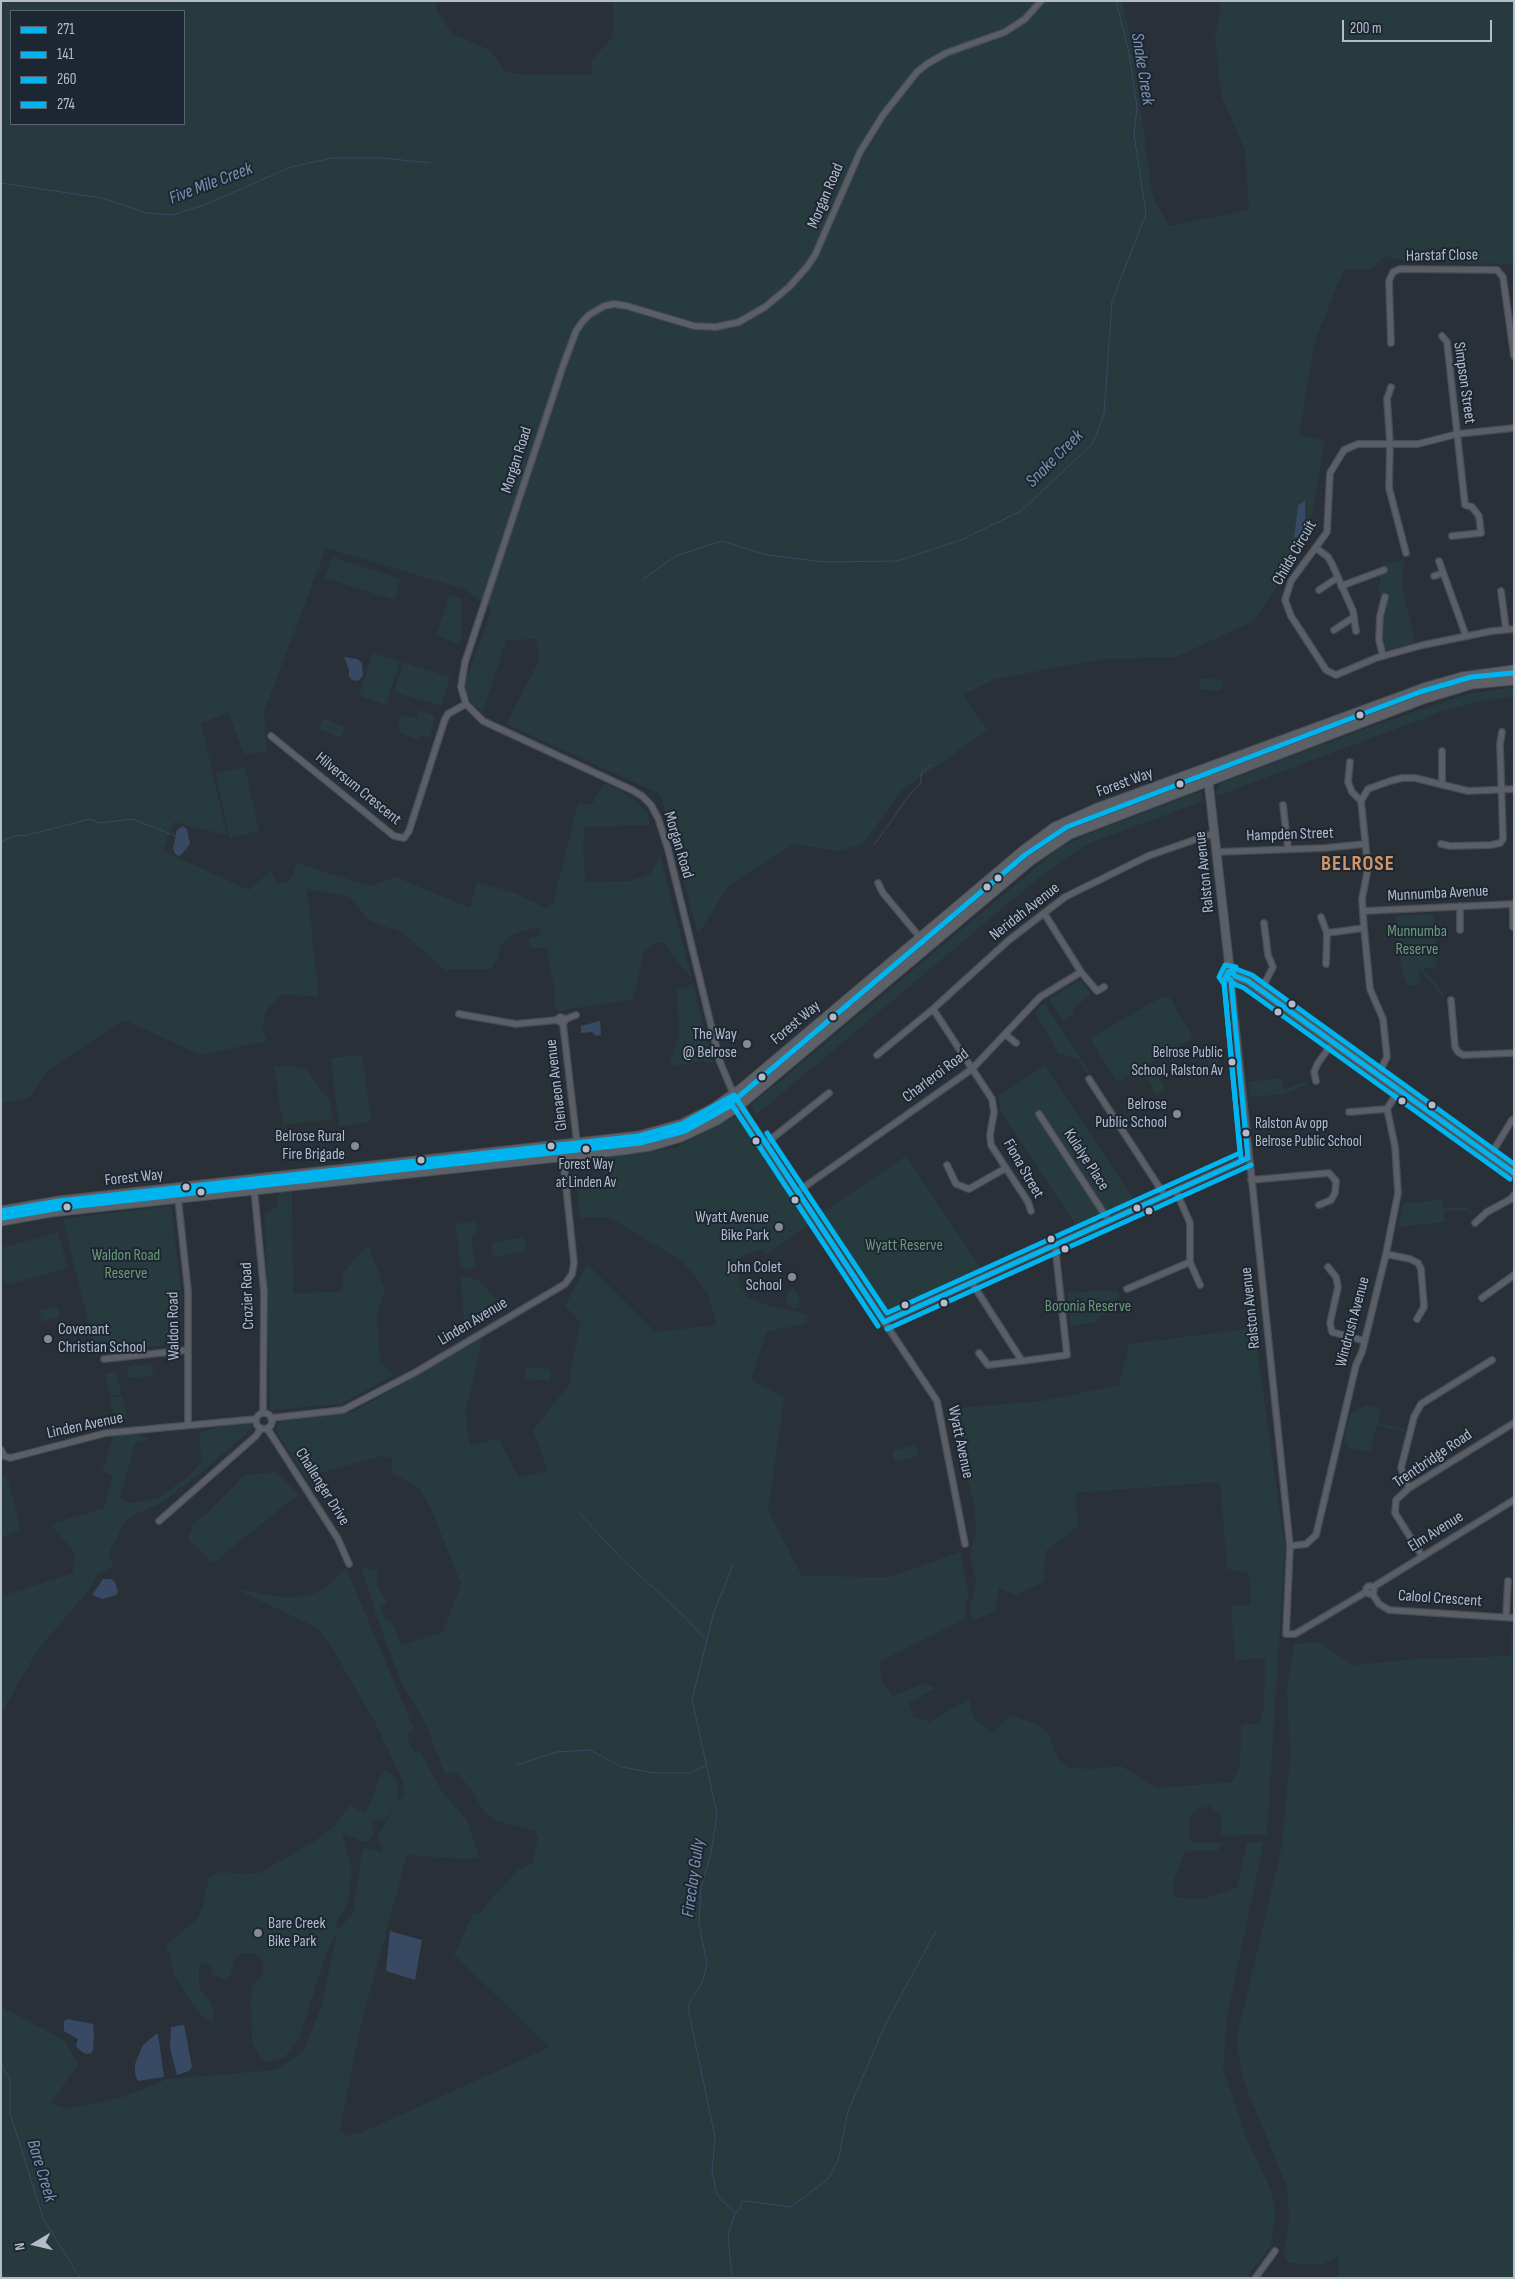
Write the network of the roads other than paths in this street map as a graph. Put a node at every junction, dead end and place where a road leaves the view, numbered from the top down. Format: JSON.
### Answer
{"nodes":[{"id":1,"x":1041,"y":1,"type":"edge"},
{"id":2,"x":1442,"y":336,"type":"dead end"},
{"id":3,"x":1391,"y":343,"type":"dead end"},
{"id":4,"x":1514,"y":355,"type":"edge"},
{"id":5,"x":1391,"y":387,"type":"dead end"},
{"id":6,"x":1514,"y":428,"type":"edge"},
{"id":7,"x":1458,"y":434,"type":"junction"},
{"id":8,"x":1390,"y":444,"type":"junction"},
{"id":9,"x":1452,"y":536,"type":"dead end"},
{"id":10,"x":1316,"y":548,"type":"junction"},
{"id":11,"x":1406,"y":553,"type":"dead end"},
{"id":12,"x":1438,"y":561,"type":"dead end"},
{"id":13,"x":1384,"y":570,"type":"dead end"},
{"id":14,"x":1443,"y":573,"type":"junction"},
{"id":15,"x":1434,"y":576,"type":"dead end"},
{"id":16,"x":1337,"y":578,"type":"junction"},
{"id":17,"x":1341,"y":586,"type":"junction"},
{"id":18,"x":1319,"y":590,"type":"dead end"},
{"id":19,"x":1501,"y":591,"type":"dead end"},
{"id":20,"x":1385,"y":596,"type":"dead end"},
{"id":21,"x":1354,"y":618,"type":"junction"},
{"id":22,"x":1514,"y":629,"type":"edge"},
{"id":23,"x":1334,"y":630,"type":"dead end"},
{"id":24,"x":1506,"y":630,"type":"junction"},
{"id":25,"x":1356,"y":632,"type":"dead end"},
{"id":26,"x":1466,"y":636,"type":"junction"},
{"id":27,"x":1383,"y":656,"type":"junction"},
{"id":28,"x":1514,"y":670,"type":"edge"},
{"id":29,"x":1514,"y":680,"type":"edge"},
{"id":30,"x":466,"y":704,"type":"junction"},
{"id":31,"x":1502,"y":732,"type":"dead end"},
{"id":32,"x":271,"y":736,"type":"dead end"},
{"id":33,"x":1442,"y":752,"type":"dead end"},
{"id":34,"x":1350,"y":762,"type":"dead end"},
{"id":35,"x":1207,"y":769,"type":"junction"},
{"id":36,"x":1208,"y":779,"type":"junction"},
{"id":37,"x":1442,"y":785,"type":"junction"},
{"id":38,"x":1502,"y":789,"type":"junction"},
{"id":39,"x":1514,"y":789,"type":"edge"},
{"id":40,"x":1361,"y":800,"type":"junction"},
{"id":41,"x":1283,"y":805,"type":"dead end"},
{"id":42,"x":1214,"y":833,"type":"junction"},
{"id":43,"x":1365,"y":844,"type":"junction"},
{"id":44,"x":1441,"y":844,"type":"dead end"},
{"id":45,"x":1288,"y":848,"type":"junction"},
{"id":46,"x":1216,"y":852,"type":"junction"},
{"id":47,"x":878,"y":883,"type":"dead end"},
{"id":48,"x":1513,"y":904,"type":"edge"},
{"id":49,"x":1460,"y":906,"type":"junction"},
{"id":50,"x":1363,"y":911,"type":"junction"},
{"id":51,"x":1044,"y":912,"type":"junction"},
{"id":52,"x":1320,"y":917,"type":"dead end"},
{"id":53,"x":1264,"y":923,"type":"dead end"},
{"id":54,"x":1513,"y":927,"type":"edge"},
{"id":55,"x":1364,"y":928,"type":"junction"},
{"id":56,"x":1460,"y":930,"type":"dead end"},
{"id":57,"x":1327,"y":933,"type":"junction"},
{"id":58,"x":921,"y":938,"type":"junction"},
{"id":59,"x":928,"y":947,"type":"junction"},
{"id":60,"x":1326,"y":964,"type":"dead end"},
{"id":61,"x":1081,"y":972,"type":"junction"},
{"id":62,"x":1232,"y":976,"type":"junction"},
{"id":63,"x":1104,"y":986,"type":"dead end"},
{"id":64,"x":1260,"y":990,"type":"junction"},
{"id":65,"x":1451,"y":1000,"type":"dead end"},
{"id":66,"x":933,"y":1009,"type":"junction"},
{"id":67,"x":459,"y":1014,"type":"dead end"},
{"id":68,"x":576,"y":1015,"type":"dead end"},
{"id":69,"x":565,"y":1021,"type":"junction"},
{"id":70,"x":1006,"y":1034,"type":"junction"},
{"id":71,"x":1333,"y":1042,"type":"junction"},
{"id":72,"x":1016,"y":1043,"type":"dead end"},
{"id":73,"x":1514,"y":1053,"type":"edge"},
{"id":74,"x":877,"y":1055,"type":"dead end"},
{"id":75,"x":972,"y":1069,"type":"junction"},
{"id":76,"x":1378,"y":1075,"type":"junction"},
{"id":77,"x":1090,"y":1078,"type":"dead end"},
{"id":78,"x":1316,"y":1081,"type":"dead end"},
{"id":79,"x":1399,"y":1090,"type":"junction"},
{"id":80,"x":829,"y":1093,"type":"dead end"},
{"id":81,"x":734,"y":1095,"type":"junction"},
{"id":82,"x":740,"y":1105,"type":"junction"},
{"id":83,"x":1387,"y":1109,"type":"junction"},
{"id":84,"x":1349,"y":1112,"type":"dead end"},
{"id":85,"x":1040,"y":1114,"type":"dead end"},
{"id":86,"x":1512,"y":1120,"type":"dead end"},
{"id":87,"x":577,"y":1143,"type":"junction"},
{"id":88,"x":765,"y":1144,"type":"junction"},
{"id":89,"x":622,"y":1150,"type":"junction"},
{"id":90,"x":1490,"y":1156,"type":"junction"},
{"id":91,"x":563,"y":1157,"type":"junction"},
{"id":92,"x":1248,"y":1158,"type":"junction"},
{"id":93,"x":528,"y":1160,"type":"junction"},
{"id":94,"x":947,"y":1164,"type":"dead end"},
{"id":95,"x":1006,"y":1168,"type":"junction"},
{"id":96,"x":1514,"y":1174,"type":"edge"},
{"id":97,"x":253,"y":1180,"type":"junction"},
{"id":98,"x":1251,"y":1180,"type":"junction"},
{"id":99,"x":254,"y":1189,"type":"junction"},
{"id":100,"x":1176,"y":1191,"type":"junction"},
{"id":101,"x":797,"y":1192,"type":"junction"},
{"id":102,"x":1514,"y":1195,"type":"edge"},
{"id":103,"x":1165,"y":1196,"type":"junction"},
{"id":104,"x":178,"y":1198,"type":"junction"},
{"id":105,"x":1319,"y":1205,"type":"dead end"},
{"id":106,"x":1,"y":1211,"type":"edge"},
{"id":107,"x":1031,"y":1211,"type":"dead end"},
{"id":108,"x":1,"y":1221,"type":"edge"},
{"id":109,"x":1109,"y":1221,"type":"junction"},
{"id":110,"x":1475,"y":1223,"type":"dead end"},
{"id":111,"x":1055,"y":1245,"type":"junction"},
{"id":112,"x":1386,"y":1254,"type":"junction"},
{"id":113,"x":1190,"y":1262,"type":"junction"},
{"id":114,"x":1328,"y":1267,"type":"dead end"},
{"id":115,"x":1514,"y":1275,"type":"edge"},
{"id":116,"x":972,"y":1283,"type":"junction"},
{"id":117,"x":1200,"y":1285,"type":"dead end"},
{"id":118,"x":1127,"y":1290,"type":"dead end"},
{"id":119,"x":1482,"y":1298,"type":"dead end"},
{"id":120,"x":1417,"y":1319,"type":"dead end"},
{"id":121,"x":884,"y":1322,"type":"junction"},
{"id":122,"x":1365,"y":1341,"type":"junction"},
{"id":123,"x":188,"y":1350,"type":"junction"},
{"id":124,"x":979,"y":1353,"type":"dead end"},
{"id":125,"x":104,"y":1359,"type":"dead end"},
{"id":126,"x":1492,"y":1360,"type":"dead end"},
{"id":127,"x":1022,"y":1361,"type":"junction"},
{"id":128,"x":263,"y":1413,"type":"junction"},
{"id":129,"x":271,"y":1418,"type":"junction"},
{"id":130,"x":256,"y":1419,"type":"junction"},
{"id":131,"x":1514,"y":1423,"type":"edge"},
{"id":132,"x":188,"y":1425,"type":"junction"},
{"id":133,"x":264,"y":1428,"type":"junction"},
{"id":134,"x":1,"y":1450,"type":"edge"},
{"id":135,"x":1409,"y":1488,"type":"junction"},
{"id":136,"x":1514,"y":1500,"type":"edge"},
{"id":137,"x":159,"y":1521,"type":"dead end"},
{"id":138,"x":965,"y":1544,"type":"dead end"},
{"id":139,"x":1290,"y":1546,"type":"junction"},
{"id":140,"x":1422,"y":1556,"type":"junction"},
{"id":141,"x":349,"y":1564,"type":"dead end"},
{"id":142,"x":1508,"y":1582,"type":"dead end"},
{"id":143,"x":1370,"y":1591,"type":"junction"},
{"id":144,"x":1506,"y":1617,"type":"junction"},
{"id":145,"x":1514,"y":1618,"type":"edge"},
{"id":146,"x":1286,"y":1634,"type":"joint"},
{"id":147,"x":1275,"y":2251,"type":"dead end"},
{"id":148,"x":1256,"y":2277,"type":"edge"}],
"edges":[{"from":1,"to":30,"type":"street","name":"Morgan Road"},
{"from":2,"to":7,"type":"street","name":"Simpson Street"},
{"from":3,"to":4,"type":"street","name":"Harstaf Close"},
{"from":5,"to":8,"type":"street"},
{"from":6,"to":7,"type":"street","name":"Childs Circuit"},
{"from":7,"to":8,"type":"street","name":"Childs Circuit"},
{"from":7,"to":9,"type":"street","name":"Simpson Street"},
{"from":8,"to":10,"type":"street","name":"Childs Circuit"},
{"from":8,"to":11,"type":"street"},
{"from":10,"to":16,"type":"street"},
{"from":10,"to":27,"type":"street","name":"Childs Circuit"},
{"from":12,"to":14,"type":"street"},
{"from":13,"to":17,"type":"street"},
{"from":14,"to":15,"type":"street"},
{"from":14,"to":26,"type":"street"},
{"from":16,"to":17,"type":"street"},
{"from":16,"to":18,"type":"street"},
{"from":17,"to":21,"type":"street"},
{"from":19,"to":24,"type":"street"},
{"from":20,"to":27,"type":"street"},
{"from":21,"to":23,"type":"street"},
{"from":21,"to":25,"type":"street"},
{"from":22,"to":24,"type":"street","name":"Childs Circuit"},
{"from":24,"to":26,"type":"street","name":"Childs Circuit"},
{"from":26,"to":27,"type":"street","name":"Childs Circuit"},
{"from":28,"to":35,"type":"main road","name":"Forest Way"},
{"from":29,"to":36,"type":"main road","name":"Forest Way"},
{"from":30,"to":32,"type":"street","name":"Hilversum Crescent"},
{"from":30,"to":81,"type":"street","name":"Morgan Road"},
{"from":31,"to":38,"type":"street"},
{"from":33,"to":37,"type":"street"},
{"from":34,"to":40,"type":"street"},
{"from":35,"to":36,"type":"street","name":"Ralston Avenue"},
{"from":35,"to":58,"type":"main road","name":"Forest Way"},
{"from":36,"to":42,"type":"street","name":"Ralston Avenue"},
{"from":36,"to":59,"type":"main road","name":"Forest Way"},
{"from":37,"to":38,"type":"street"},
{"from":37,"to":40,"type":"street"},
{"from":38,"to":39,"type":"street"},
{"from":38,"to":44,"type":"street"},
{"from":40,"to":43,"type":"street"},
{"from":41,"to":45,"type":"street"},
{"from":42,"to":46,"type":"street","name":"Ralston Avenue"},
{"from":42,"to":51,"type":"street","name":"Neridah Avenue"},
{"from":43,"to":45,"type":"street","name":"Hampden Street"},
{"from":43,"to":50,"type":"street"},
{"from":45,"to":46,"type":"street","name":"Hampden Street"},
{"from":46,"to":62,"type":"street","name":"Ralston Avenue"},
{"from":47,"to":58,"type":"street"},
{"from":48,"to":49,"type":"street","name":"Munnumba Avenue"},
{"from":48,"to":54,"type":"street"},
{"from":49,"to":50,"type":"street","name":"Munnumba Avenue"},
{"from":49,"to":56,"type":"street"},
{"from":50,"to":55,"type":"street"},
{"from":51,"to":61,"type":"street"},
{"from":51,"to":66,"type":"street","name":"Neridah Avenue"},
{"from":52,"to":57,"type":"street"},
{"from":53,"to":64,"type":"street"},
{"from":55,"to":57,"type":"street"},
{"from":55,"to":76,"type":"street"},
{"from":57,"to":60,"type":"street"},
{"from":58,"to":59,"type":"street"},
{"from":58,"to":81,"type":"main road","name":"Forest Way"},
{"from":59,"to":82,"type":"main road","name":"Forest Way"},
{"from":61,"to":63,"type":"street"},
{"from":61,"to":70,"type":"street","name":"Charleroi Road"},
{"from":62,"to":64,"type":"street"},
{"from":62,"to":92,"type":"street","name":"Ralston Avenue"},
{"from":64,"to":71,"type":"street"},
{"from":65,"to":73,"type":"street"},
{"from":66,"to":74,"type":"street","name":"Neridah Avenue"},
{"from":66,"to":75,"type":"street","name":"Fiona Street"},
{"from":67,"to":69,"type":"street"},
{"from":68,"to":69,"type":"street"},
{"from":69,"to":87,"type":"street","name":"Glenaeon Avenue"},
{"from":70,"to":72,"type":"street"},
{"from":70,"to":75,"type":"street","name":"Charleroi Road"},
{"from":71,"to":76,"type":"street"},
{"from":71,"to":78,"type":"street"},
{"from":75,"to":95,"type":"street","name":"Fiona Street"},
{"from":75,"to":101,"type":"street","name":"Charleroi Road"},
{"from":76,"to":79,"type":"street"},
{"from":77,"to":103,"type":"street"},
{"from":79,"to":83,"type":"street"},
{"from":79,"to":90,"type":"street"},
{"from":80,"to":88,"type":"street"},
{"from":81,"to":82,"type":"street","name":"Morgan Road"},
{"from":81,"to":87,"type":"main road","name":"Forest Way"},
{"from":82,"to":88,"type":"street","name":"Wyatt Avenue"},
{"from":82,"to":89,"type":"main road","name":"Forest Way"},
{"from":83,"to":84,"type":"street"},
{"from":83,"to":112,"type":"street","name":"Windrush Avenue"},
{"from":85,"to":109,"type":"street","name":"Kulalye Place"},
{"from":86,"to":90,"type":"street"},
{"from":87,"to":89,"type":"main road"},
{"from":87,"to":93,"type":"main road"},
{"from":87,"to":97,"type":"main road","name":"Forest Way"},
{"from":88,"to":101,"type":"street","name":"Wyatt Avenue"},
{"from":89,"to":91,"type":"main road","name":"Forest Way"},
{"from":90,"to":96,"type":"street"},
{"from":91,"to":93,"type":"main road","name":"Forest Way"},
{"from":91,"to":129,"type":"street","name":"Linden Avenue"},
{"from":92,"to":98,"type":"street","name":"Ralston Avenue"},
{"from":92,"to":100,"type":"street"},
{"from":93,"to":99,"type":"main road","name":"Forest Way"},
{"from":94,"to":95,"type":"street"},
{"from":95,"to":107,"type":"street","name":"Fiona Street"},
{"from":97,"to":99,"type":"street","name":"Crozier Road"},
{"from":97,"to":106,"type":"main road","name":"Forest Way"},
{"from":98,"to":105,"type":"street"},
{"from":98,"to":139,"type":"street","name":"Ralston Avenue"},
{"from":99,"to":104,"type":"main road","name":"Forest Way"},
{"from":99,"to":128,"type":"street","name":"Crozier Road"},
{"from":100,"to":103,"type":"street"},
{"from":100,"to":113,"type":"street"},
{"from":101,"to":121,"type":"street","name":"Wyatt Avenue"},
{"from":102,"to":110,"type":"street"},
{"from":103,"to":109,"type":"street"},
{"from":104,"to":108,"type":"main road","name":"Forest Way"},
{"from":104,"to":123,"type":"street","name":"Waldon Road"},
{"from":109,"to":111,"type":"street"},
{"from":111,"to":116,"type":"street"},
{"from":111,"to":127,"type":"street"},
{"from":112,"to":120,"type":"street"},
{"from":112,"to":122,"type":"street","name":"Windrush Avenue"},
{"from":113,"to":117,"type":"street"},
{"from":113,"to":118,"type":"street"},
{"from":114,"to":122,"type":"street"},
{"from":115,"to":119,"type":"street"},
{"from":116,"to":121,"type":"street"},
{"from":116,"to":127,"type":"street"},
{"from":121,"to":138,"type":"street","name":"Wyatt Avenue"},
{"from":122,"to":139,"type":"street","name":"Windrush Avenue"},
{"from":123,"to":125,"type":"street"},
{"from":123,"to":132,"type":"street","name":"Waldon Road"},
{"from":124,"to":127,"type":"street"},
{"from":126,"to":135,"type":"street"},
{"from":128,"to":129,"type":"street"},
{"from":128,"to":130,"type":"street"},
{"from":129,"to":133,"type":"street"},
{"from":130,"to":132,"type":"street","name":"Linden Avenue"},
{"from":130,"to":133,"type":"street","name":"Challenger Drive"},
{"from":131,"to":135,"type":"street","name":"Trentbridge Road"},
{"from":132,"to":134,"type":"street","name":"Linden Avenue"},
{"from":133,"to":137,"type":"street"},
{"from":133,"to":141,"type":"street","name":"Challenger Drive"},
{"from":135,"to":140,"type":"street","name":"Trentbridge Road"},
{"from":136,"to":140,"type":"street","name":"Elm Avenue"},
{"from":139,"to":146,"type":"street","name":"Ralston Avenue"},
{"from":140,"to":143,"type":"street","name":"Elm Avenue"},
{"from":142,"to":144,"type":"street"},
{"from":143,"to":144,"type":"street","name":"Calool Crescent"},
{"from":143,"to":146,"type":"street","name":"Elm Avenue"},
{"from":144,"to":145,"type":"street","name":"Calool Crescent"},
{"from":147,"to":148,"type":"street"}]}
